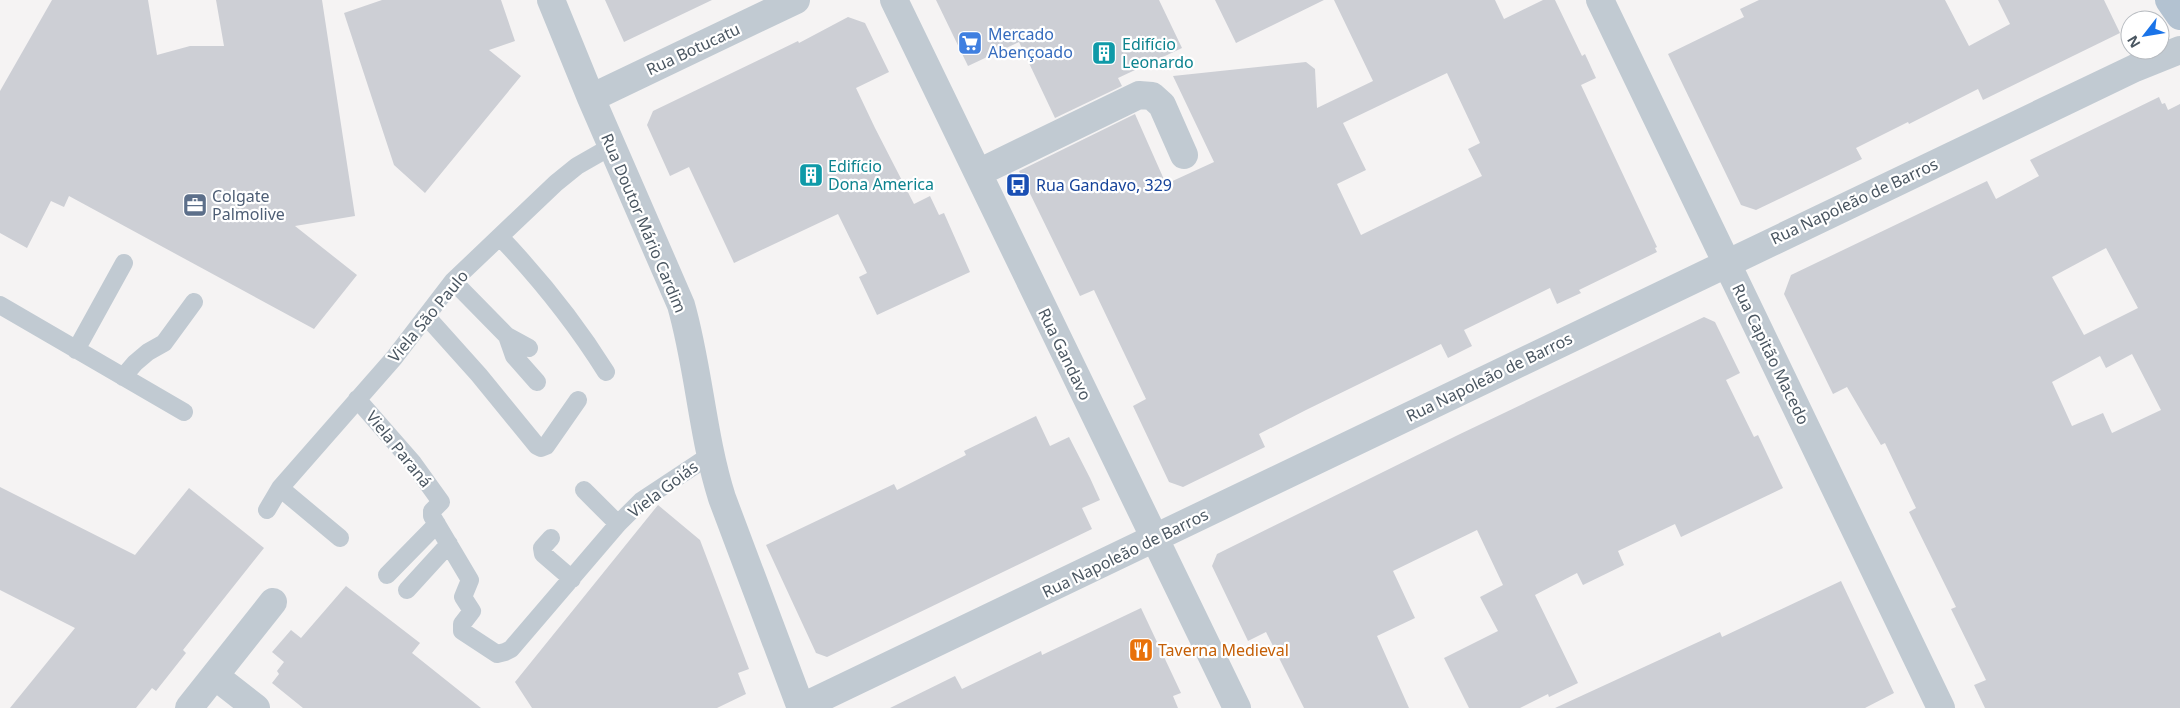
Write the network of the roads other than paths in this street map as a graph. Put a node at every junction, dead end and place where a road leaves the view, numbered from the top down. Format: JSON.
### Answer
{"nodes":[{"id":1,"x":551,"y":0,"type":"edge"},
{"id":2,"x":796,"y":0,"type":"edge"},
{"id":3,"x":894,"y":0,"type":"edge"},
{"id":4,"x":1600,"y":0,"type":"edge"},
{"id":5,"x":2169,"y":0,"type":"edge"},
{"id":6,"x":2180,"y":16,"type":"edge"},
{"id":7,"x":2180,"y":50,"type":"edge"},
{"id":8,"x":591,"y":98,"type":"junction"},
{"id":9,"x":612,"y":146,"type":"junction"},
{"id":10,"x":1184,"y":155,"type":"dead end"},
{"id":11,"x":978,"y":173,"type":"junction"},
{"id":12,"x":500,"y":237,"type":"junction"},
{"id":13,"x":1727,"y":262,"type":"junction"},
{"id":14,"x":124,"y":263,"type":"dead end"},
{"id":15,"x":453,"y":281,"type":"junction"},
{"id":16,"x":194,"y":302,"type":"dead end"},
{"id":17,"x":0,"y":305,"type":"edge"},
{"id":18,"x":427,"y":317,"type":"junction"},
{"id":19,"x":508,"y":336,"type":"junction"},
{"id":20,"x":529,"y":348,"type":"dead end"},
{"id":21,"x":76,"y":350,"type":"junction"},
{"id":22,"x":606,"y":372,"type":"dead end"},
{"id":23,"x":124,"y":377,"type":"junction"},
{"id":24,"x":537,"y":382,"type":"dead end"},
{"id":25,"x":357,"y":399,"type":"junction"},
{"id":26,"x":578,"y":400,"type":"dead end"},
{"id":27,"x":184,"y":412,"type":"dead end"},
{"id":28,"x":709,"y":456,"type":"junction"},
{"id":29,"x":280,"y":488,"type":"junction"},
{"id":30,"x":584,"y":490,"type":"dead end"},
{"id":31,"x":267,"y":510,"type":"dead end"},
{"id":32,"x":437,"y":524,"type":"junction"},
{"id":33,"x":618,"y":524,"type":"junction"},
{"id":34,"x":340,"y":538,"type":"dead end"},
{"id":35,"x":550,"y":538,"type":"dead end"},
{"id":36,"x":1154,"y":539,"type":"junction"},
{"id":37,"x":449,"y":544,"type":"junction"},
{"id":38,"x":387,"y":575,"type":"dead end"},
{"id":39,"x":572,"y":580,"type":"junction"},
{"id":40,"x":406,"y":590,"type":"dead end"},
{"id":41,"x":273,"y":602,"type":"dead end"},
{"id":42,"x":215,"y":676,"type":"junction"},
{"id":43,"x":190,"y":708,"type":"edge"},
{"id":44,"x":256,"y":708,"type":"edge"},
{"id":45,"x":801,"y":708,"type":"edge"},
{"id":46,"x":1238,"y":708,"type":"edge"},
{"id":47,"x":1941,"y":708,"type":"edge"}],
"edges":[{"from":1,"to":8,"type":"street","name":"Rua Doutor Mário Cardim"},
{"from":2,"to":8,"type":"street","name":"Rua Botucatu"},
{"from":3,"to":11,"type":"street","name":"Rua Gandavo"},
{"from":4,"to":13,"type":"street","name":"Rua Capitão Macedo"},
{"from":5,"to":6,"type":"main road"},
{"from":7,"to":13,"type":"street","name":"Rua Napoleão de Barros"},
{"from":8,"to":9,"type":"street","name":"Rua Doutor Mário Cardim"},
{"from":9,"to":12,"type":"lane","name":"Viela São Paulo"},
{"from":9,"to":28,"type":"street","name":"Rua Doutor Mário Cardim"},
{"from":10,"to":11,"type":"street"},
{"from":11,"to":36,"type":"street","name":"Rua Gandavo"},
{"from":12,"to":15,"type":"lane","name":"Viela São Paulo"},
{"from":12,"to":22,"type":"lane"},
{"from":13,"to":36,"type":"street","name":"Rua Napoleão de Barros"},
{"from":13,"to":47,"type":"street","name":"Rua Capitão Macedo"},
{"from":14,"to":21,"type":"lane"},
{"from":15,"to":18,"type":"lane","name":"Viela São Paulo"},
{"from":15,"to":19,"type":"lane"},
{"from":16,"to":23,"type":"lane"},
{"from":17,"to":21,"type":"lane"},
{"from":18,"to":25,"type":"lane","name":"Viela São Paulo"},
{"from":18,"to":26,"type":"lane"},
{"from":19,"to":20,"type":"lane"},
{"from":19,"to":24,"type":"lane"},
{"from":21,"to":23,"type":"lane"},
{"from":23,"to":27,"type":"lane"},
{"from":25,"to":29,"type":"lane","name":"Viela São Paulo"},
{"from":25,"to":32,"type":"lane","name":"Viela Paraná"},
{"from":28,"to":33,"type":"lane","name":"Viela Goiás"},
{"from":28,"to":45,"type":"street","name":"Rua Doutor Mário Cardim"},
{"from":29,"to":31,"type":"lane","name":"Viela São Paulo"},
{"from":29,"to":34,"type":"lane"},
{"from":30,"to":33,"type":"lane","name":"Viela Goiás"},
{"from":32,"to":37,"type":"lane"},
{"from":32,"to":38,"type":"lane"},
{"from":33,"to":39,"type":"lane","name":"Viela Goiás"},
{"from":35,"to":39,"type":"lane"},
{"from":36,"to":45,"type":"street","name":"Rua Napoleão de Barros"},
{"from":36,"to":46,"type":"street","name":"Rua Gandavo"},
{"from":37,"to":39,"type":"lane","name":"Viela Goiás"},
{"from":37,"to":40,"type":"lane"},
{"from":41,"to":42,"type":"street"},
{"from":42,"to":43,"type":"street"},
{"from":42,"to":44,"type":"street"}]}
